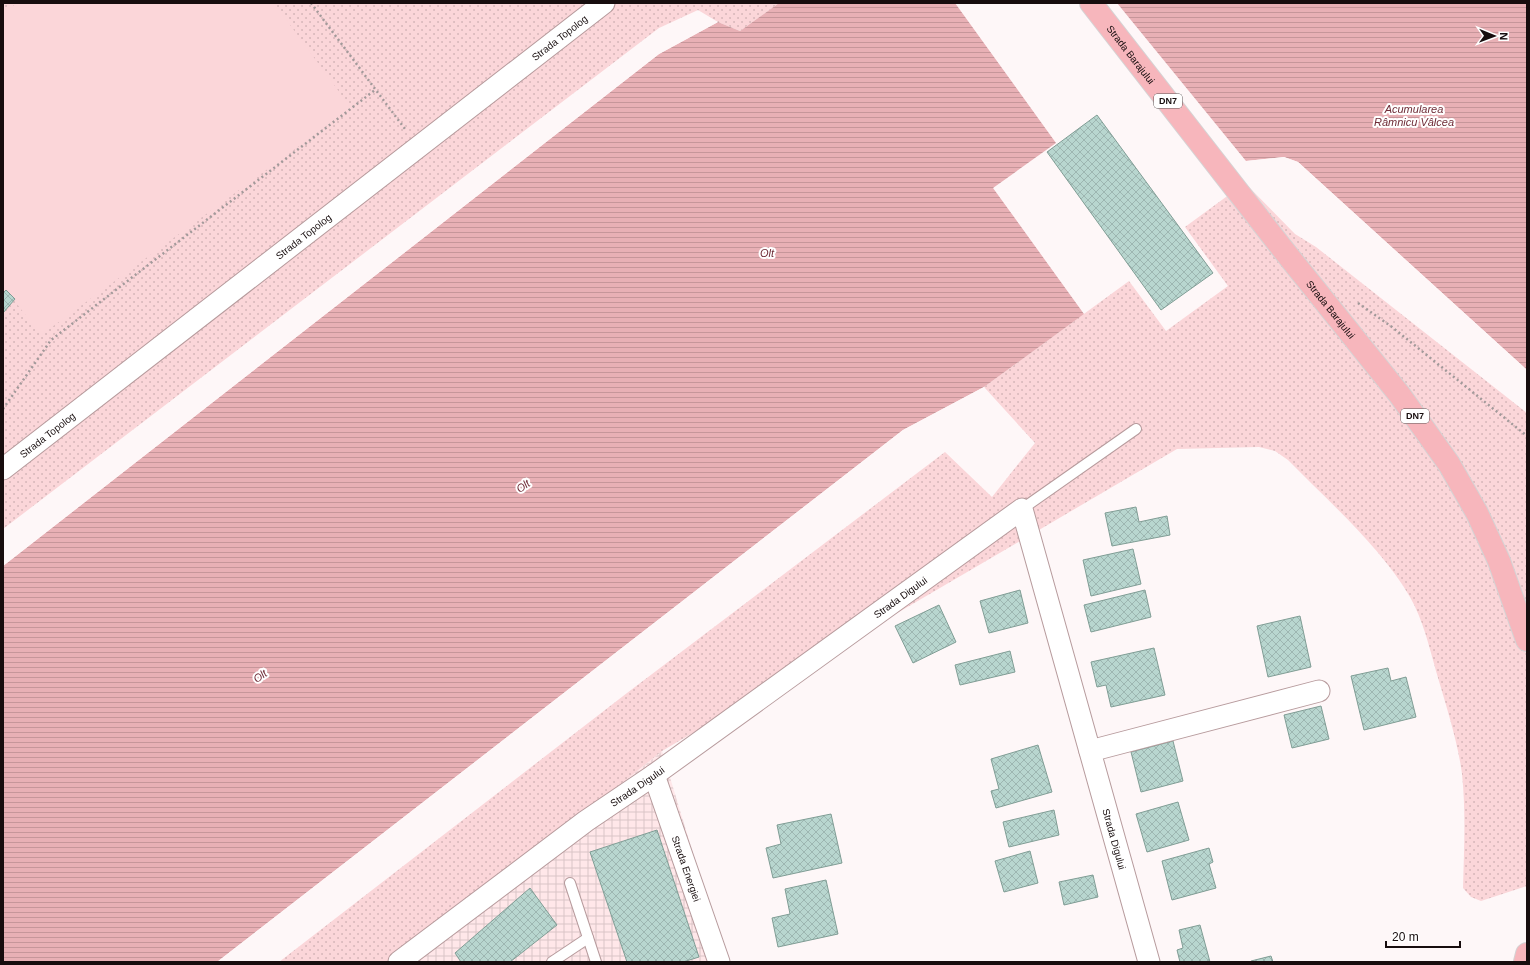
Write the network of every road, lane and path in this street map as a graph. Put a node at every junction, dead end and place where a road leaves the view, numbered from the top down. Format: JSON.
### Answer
{"nodes":[{"id":1,"x":311,"y":3,"type":"edge"},
{"id":2,"x":604,"y":3,"type":"edge"},
{"id":3,"x":1091,"y":3,"type":"edge"},
{"id":4,"x":375,"y":90,"type":"junction"},
{"id":5,"x":418,"y":147,"type":"junction"},
{"id":6,"x":1357,"y":302,"type":"dead end"},
{"id":7,"x":3,"y":409,"type":"edge"},
{"id":8,"x":1136,"y":429,"type":"dead end"},
{"id":9,"x":1527,"y":436,"type":"edge"},
{"id":10,"x":3,"y":469,"type":"edge"},
{"id":11,"x":1022,"y":509,"type":"junction"},
{"id":12,"x":1527,"y":640,"type":"edge"},
{"id":13,"x":1319,"y":691,"type":"dead end"},
{"id":14,"x":1090,"y":751,"type":"junction"},
{"id":15,"x":654,"y":775,"type":"junction"},
{"id":16,"x":570,"y":883,"type":"dead end"},
{"id":17,"x":588,"y":938,"type":"junction"},
{"id":18,"x":1527,"y":954,"type":"edge"},
{"id":19,"x":399,"y":962,"type":"edge"},
{"id":20,"x":552,"y":962,"type":"edge"},
{"id":21,"x":596,"y":962,"type":"edge"},
{"id":22,"x":718,"y":962,"type":"edge"},
{"id":23,"x":1149,"y":962,"type":"edge"},
{"id":24,"x":1525,"y":962,"type":"edge"}],
"edges":[{"from":1,"to":4,"type":"path"},
{"from":2,"to":5,"type":"street","name":"Strada Topolog"},
{"from":3,"to":12,"type":"highway","name":"Strada Barajului","number":"DN7"},
{"from":4,"to":5,"type":"path"},
{"from":4,"to":7,"type":"path"},
{"from":5,"to":10,"type":"street","name":"Strada Topolog"},
{"from":6,"to":9,"type":"path"},
{"from":8,"to":11,"type":"lane"},
{"from":11,"to":14,"type":"street","name":"Strada Digului"},
{"from":11,"to":15,"type":"street","name":"Strada Digului"},
{"from":13,"to":14,"type":"street"},
{"from":14,"to":23,"type":"street","name":"Strada Digului"},
{"from":15,"to":19,"type":"street","name":"Strada Digului"},
{"from":15,"to":22,"type":"street","name":"Strada Energiei"},
{"from":16,"to":17,"type":"lane"},
{"from":17,"to":20,"type":"lane"},
{"from":17,"to":21,"type":"lane"},
{"from":18,"to":24,"type":"highway"}]}
